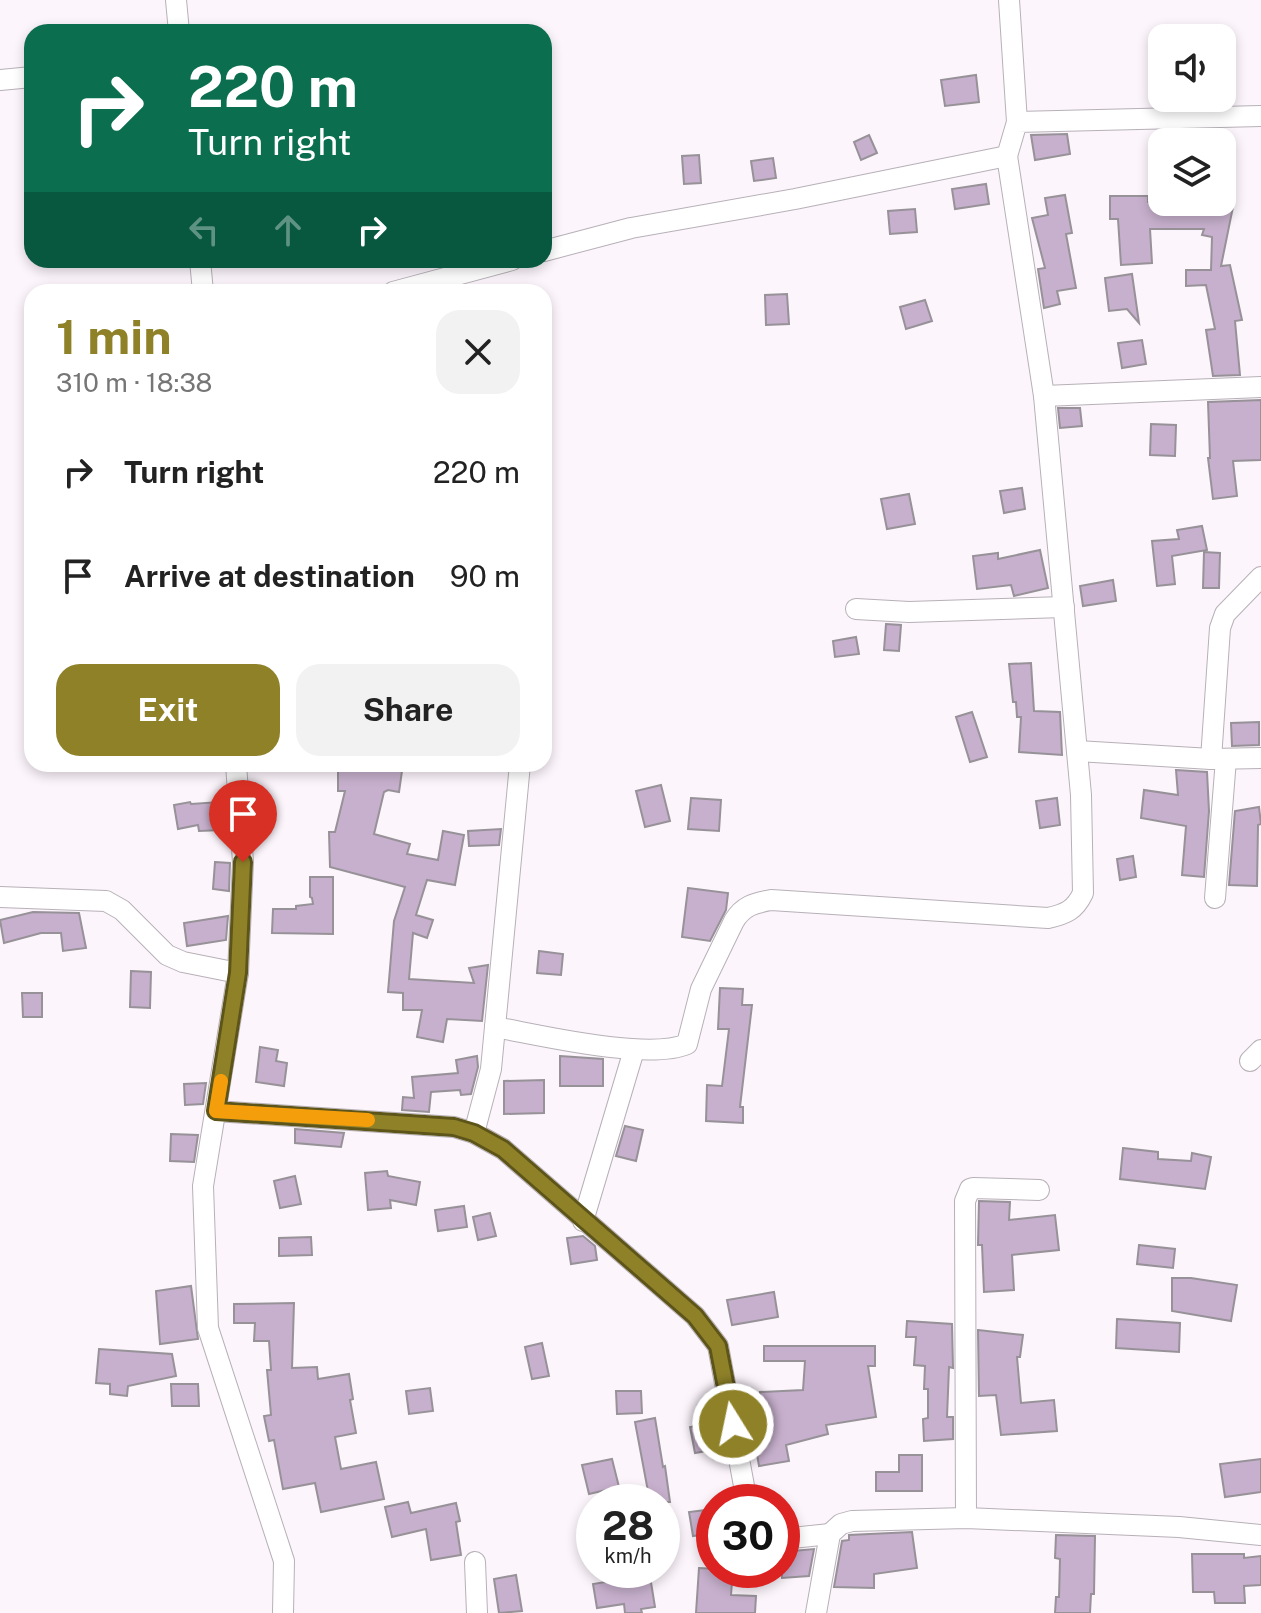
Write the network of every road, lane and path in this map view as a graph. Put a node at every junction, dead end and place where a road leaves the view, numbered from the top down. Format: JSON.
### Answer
{"nodes":[{"id":1,"x":176,"y":0,"type":"edge"},
{"id":2,"x":1009,"y":0,"type":"edge"},
{"id":3,"x":178,"y":24,"type":"edge"},
{"id":4,"x":24,"y":78,"type":"edge"},
{"id":5,"x":0,"y":80,"type":"edge"},
{"id":6,"x":1261,"y":116,"type":"edge"},
{"id":7,"x":1017,"y":122,"type":"junction"},
{"id":8,"x":1007,"y":156,"type":"junction"},
{"id":9,"x":552,"y":249,"type":"edge"},
{"id":10,"x":482,"y":268,"type":"edge"},
{"id":11,"x":423,"y":284,"type":"edge"},
{"id":12,"x":1261,"y":387,"type":"edge"},
{"id":13,"x":1044,"y":396,"type":"junction"},
{"id":14,"x":1261,"y":577,"type":"edge"},
{"id":15,"x":1064,"y":607,"type":"junction"},
{"id":16,"x":856,"y":609,"type":"dead end"},
{"id":17,"x":1077,"y":751,"type":"junction"},
{"id":18,"x":1261,"y":758,"type":"edge"},
{"id":19,"x":1219,"y":759,"type":"junction"},
{"id":20,"x":237,"y":772,"type":"edge"},
{"id":21,"x":519,"y":772,"type":"edge"},
{"id":22,"x":0,"y":897,"type":"edge"},
{"id":23,"x":1215,"y":898,"type":"dead end"},
{"id":24,"x":238,"y":973,"type":"junction"},
{"id":25,"x":495,"y":1027,"type":"junction"},
{"id":26,"x":634,"y":1050,"type":"junction"},
{"id":27,"x":216,"y":1111,"type":"junction"},
{"id":28,"x":474,"y":1133,"type":"junction"},
{"id":29,"x":1039,"y":1190,"type":"dead end"},
{"id":30,"x":583,"y":1221,"type":"junction"},
{"id":31,"x":744,"y":1484,"type":"edge"},
{"id":32,"x":966,"y":1518,"type":"junction"},
{"id":33,"x":830,"y":1534,"type":"junction"},
{"id":34,"x":1261,"y":1535,"type":"edge"},
{"id":35,"x":800,"y":1537,"type":"edge"},
{"id":36,"x":475,"y":1562,"type":"dead end"},
{"id":37,"x":283,"y":1613,"type":"edge"},
{"id":38,"x":477,"y":1613,"type":"edge"},
{"id":39,"x":816,"y":1613,"type":"edge"}],
"edges":[{"from":1,"to":3,"type":"street"},
{"from":2,"to":7,"type":"street"},
{"from":4,"to":5,"type":"street"},
{"from":6,"to":7,"type":"street"},
{"from":7,"to":8,"type":"street"},
{"from":8,"to":9,"type":"street"},
{"from":8,"to":13,"type":"street"},
{"from":10,"to":11,"type":"street"},
{"from":12,"to":13,"type":"street"},
{"from":13,"to":15,"type":"street"},
{"from":14,"to":19,"type":"street"},
{"from":15,"to":16,"type":"street"},
{"from":15,"to":17,"type":"street"},
{"from":17,"to":19,"type":"street"},
{"from":17,"to":26,"type":"street"},
{"from":18,"to":19,"type":"street"},
{"from":19,"to":23,"type":"street"},
{"from":20,"to":24,"type":"street"},
{"from":21,"to":25,"type":"street"},
{"from":22,"to":24,"type":"street"},
{"from":24,"to":27,"type":"street"},
{"from":25,"to":26,"type":"street"},
{"from":25,"to":28,"type":"street"},
{"from":26,"to":30,"type":"street"},
{"from":27,"to":28,"type":"street"},
{"from":27,"to":37,"type":"street"},
{"from":28,"to":30,"type":"street"},
{"from":29,"to":32,"type":"street"},
{"from":30,"to":31,"type":"street"},
{"from":32,"to":33,"type":"street"},
{"from":32,"to":34,"type":"street"},
{"from":33,"to":35,"type":"street"},
{"from":33,"to":39,"type":"street"},
{"from":36,"to":38,"type":"street"}]}
